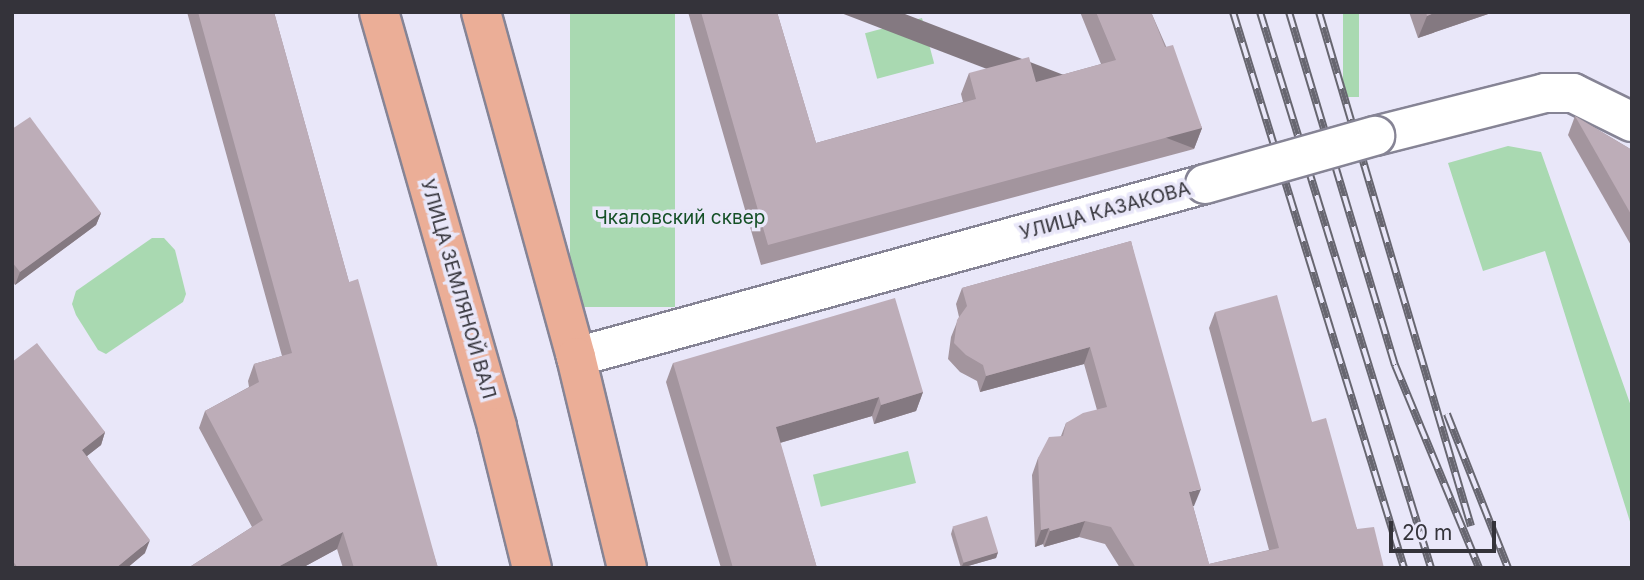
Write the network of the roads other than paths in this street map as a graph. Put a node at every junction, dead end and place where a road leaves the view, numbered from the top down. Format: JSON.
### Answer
{"nodes":[{"id":1,"x":379,"y":12,"type":"edge"},
{"id":2,"x":481,"y":12,"type":"edge"},
{"id":3,"x":1632,"y":121,"type":"edge"},
{"id":4,"x":576,"y":357,"type":"junction"},
{"id":5,"x":532,"y":568,"type":"edge"},
{"id":6,"x":627,"y":568,"type":"edge"}],
"edges":[{"from":1,"to":5,"type":"main road","name":"УЛИЦА ЗЕМЛЯНОЙ ВАЛ"},
{"from":2,"to":4,"type":"main road"},
{"from":3,"to":4,"type":"street","name":"УЛИЦА КАЗАКОВА","bridge":true},
{"from":4,"to":6,"type":"main road"}]}
